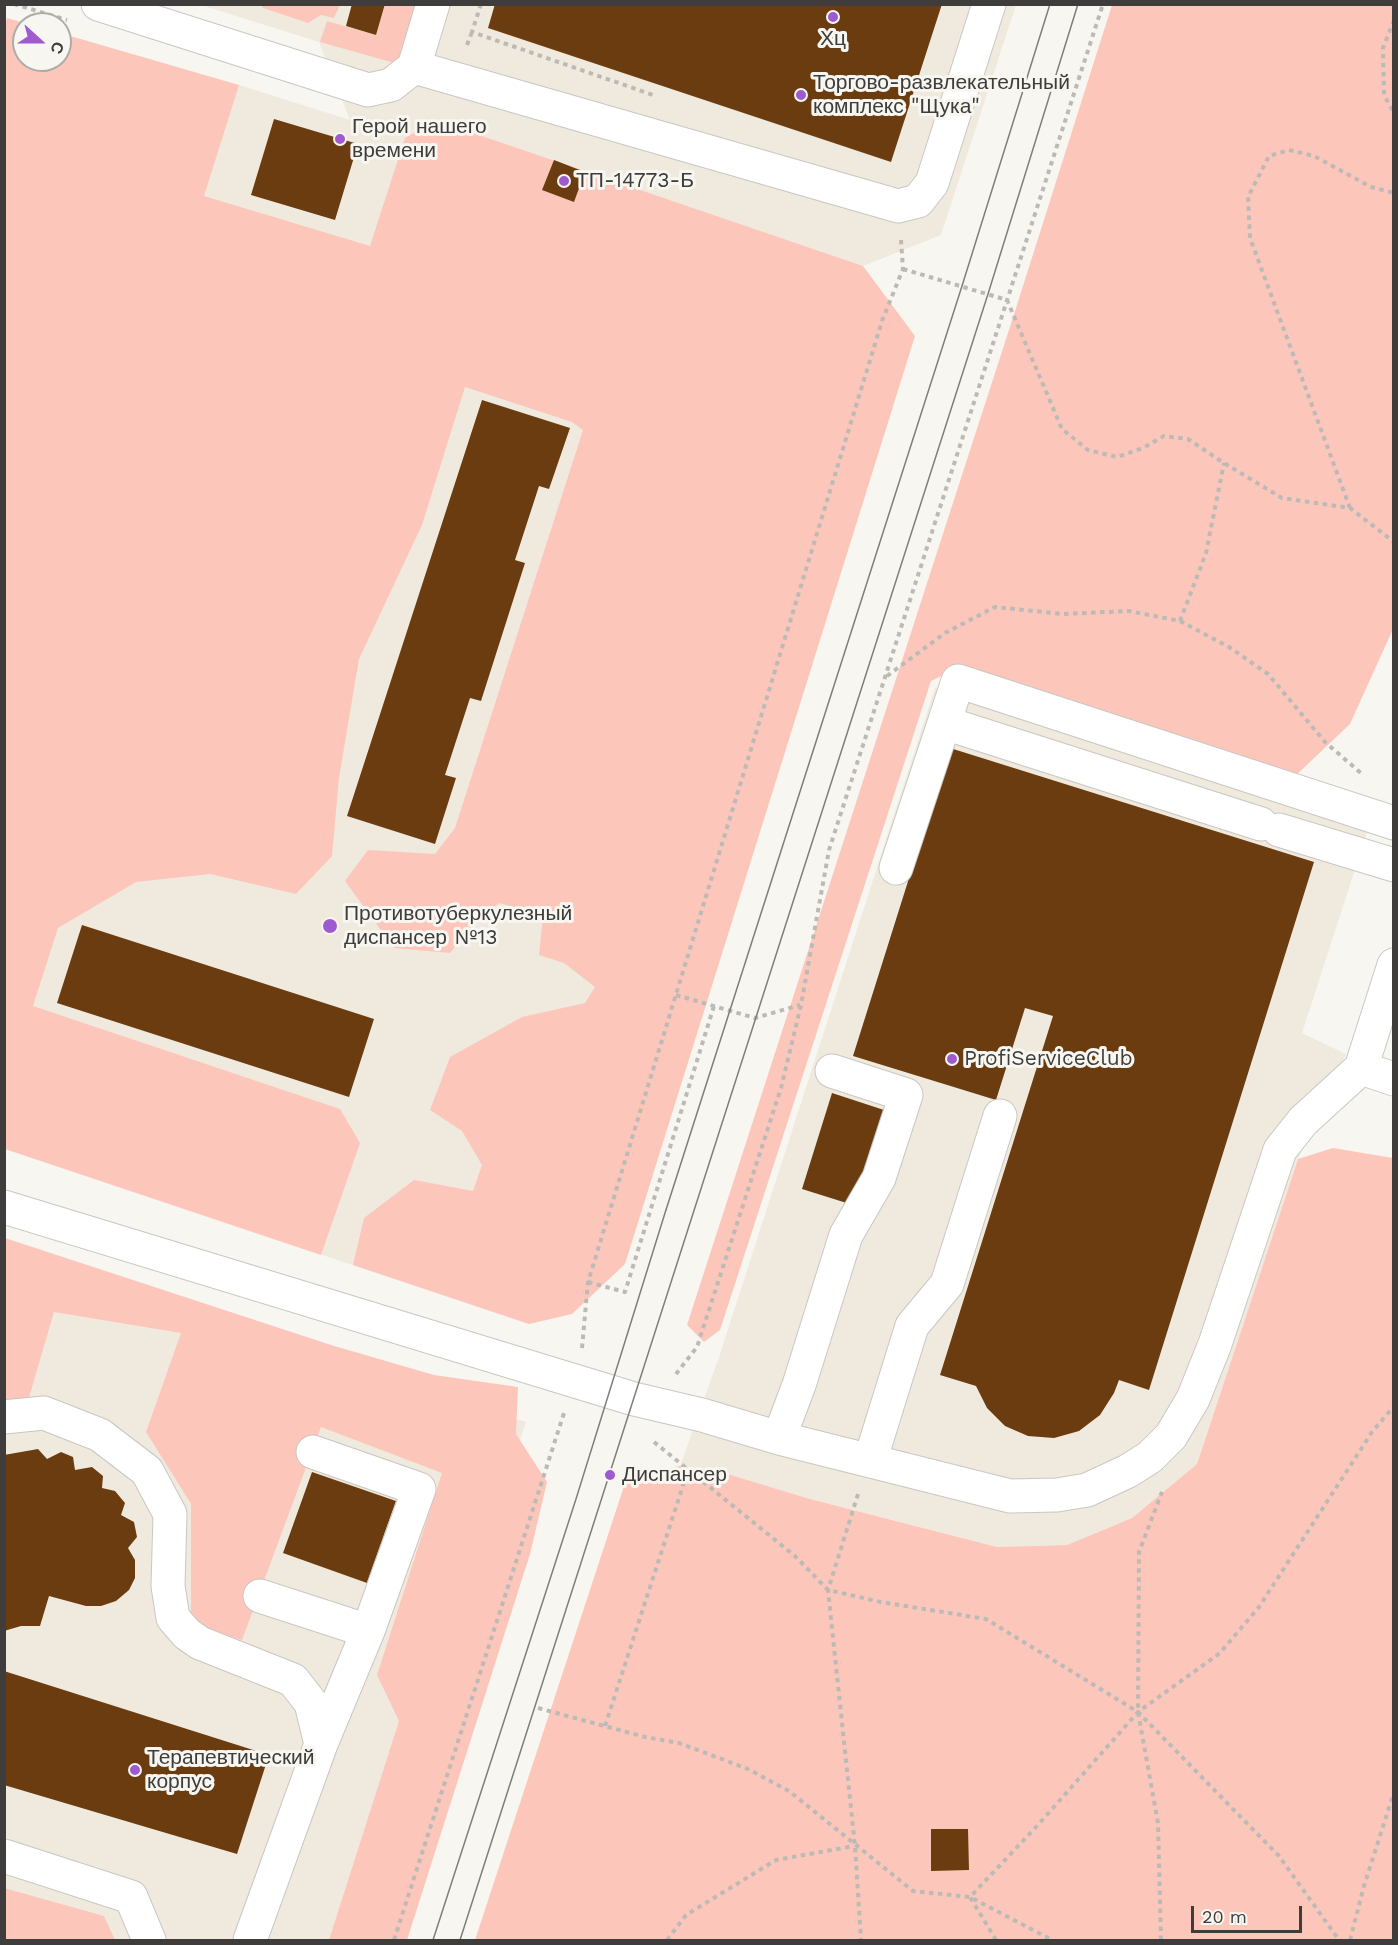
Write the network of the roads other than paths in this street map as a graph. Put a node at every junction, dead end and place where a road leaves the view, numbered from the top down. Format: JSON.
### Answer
{"nodes":[{"id":1,"x":98,"y":4,"type":"edge"},
{"id":2,"x":433,"y":4,"type":"edge"},
{"id":3,"x":989,"y":4,"type":"edge"},
{"id":4,"x":414,"y":67,"type":"junction"},
{"id":5,"x":945,"y":723,"type":"junction"},
{"id":6,"x":1390,"y":822,"type":"edge"},
{"id":7,"x":1394,"y":866,"type":"edge"},
{"id":8,"x":896,"y":868,"type":"dead end"},
{"id":9,"x":1394,"y":965,"type":"edge"},
{"id":10,"x":1361,"y":1068,"type":"junction"},
{"id":11,"x":832,"y":1071,"type":"dead end"},
{"id":12,"x":1394,"y":1079,"type":"edge"},
{"id":13,"x":999,"y":1116,"type":"dead end"},
{"id":14,"x":4,"y":1207,"type":"edge"},
{"id":15,"x":4,"y":1417,"type":"edge"},
{"id":16,"x":779,"y":1438,"type":"junction"},
{"id":17,"x":313,"y":1452,"type":"dead end"},
{"id":18,"x":870,"y":1461,"type":"junction"},
{"id":19,"x":260,"y":1596,"type":"dead end"},
{"id":20,"x":368,"y":1631,"type":"junction"},
{"id":21,"x":321,"y":1744,"type":"junction"},
{"id":22,"x":4,"y":1856,"type":"edge"},
{"id":23,"x":149,"y":1941,"type":"edge"},
{"id":24,"x":250,"y":1941,"type":"edge"}],
"edges":[{"from":1,"to":4,"type":"street"},
{"from":2,"to":4,"type":"street"},
{"from":3,"to":4,"type":"street"},
{"from":5,"to":6,"type":"street"},
{"from":5,"to":7,"type":"street"},
{"from":5,"to":8,"type":"street"},
{"from":9,"to":10,"type":"street"},
{"from":10,"to":12,"type":"street"},
{"from":10,"to":18,"type":"street"},
{"from":11,"to":16,"type":"street"},
{"from":13,"to":18,"type":"street"},
{"from":14,"to":16,"type":"street"},
{"from":15,"to":21,"type":"street"},
{"from":16,"to":18,"type":"street"},
{"from":17,"to":20,"type":"street"},
{"from":19,"to":20,"type":"street"},
{"from":20,"to":21,"type":"street"},
{"from":21,"to":24,"type":"street"},
{"from":22,"to":23,"type":"street"}]}
